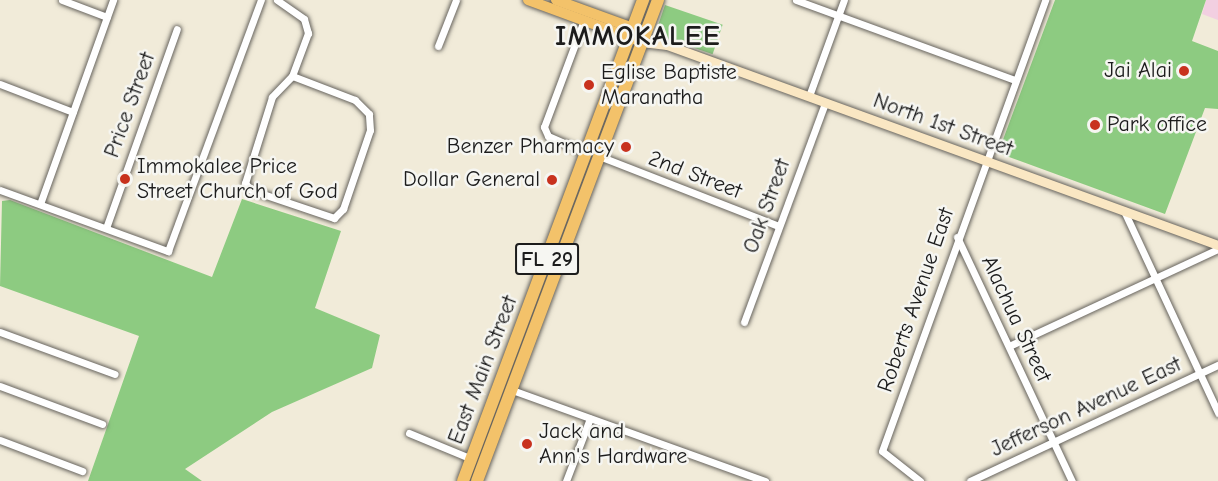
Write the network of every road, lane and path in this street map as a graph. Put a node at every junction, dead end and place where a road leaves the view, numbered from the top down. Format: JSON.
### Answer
{"nodes":[{"id":1,"x":62,"y":0,"type":"edge"},
{"id":2,"x":113,"y":0,"type":"edge"},
{"id":3,"x":261,"y":0,"type":"edge"},
{"id":4,"x":277,"y":0,"type":"edge"},
{"id":5,"x":456,"y":0,"type":"edge"},
{"id":6,"x":528,"y":0,"type":"edge"},
{"id":7,"x":643,"y":0,"type":"edge"},
{"id":8,"x":658,"y":0,"type":"edge"},
{"id":9,"x":796,"y":0,"type":"edge"},
{"id":10,"x":844,"y":0,"type":"edge"},
{"id":11,"x":1045,"y":0,"type":"edge"},
{"id":12,"x":552,"y":2,"type":"edge"},
{"id":13,"x":838,"y":16,"type":"junction"},
{"id":14,"x":107,"y":17,"type":"junction"},
{"id":15,"x":584,"y":21,"type":"junction"},
{"id":16,"x":177,"y":28,"type":"dead end"},
{"id":17,"x":631,"y":32,"type":"junction"},
{"id":18,"x":647,"y":39,"type":"junction"},
{"id":19,"x":438,"y":46,"type":"dead end"},
{"id":20,"x":292,"y":76,"type":"junction"},
{"id":21,"x":1015,"y":80,"type":"junction"},
{"id":22,"x":0,"y":84,"type":"edge"},
{"id":23,"x":808,"y":96,"type":"junction"},
{"id":24,"x":825,"y":103,"type":"junction"},
{"id":25,"x":73,"y":111,"type":"junction"},
{"id":26,"x":593,"y":155,"type":"junction"},
{"id":27,"x":984,"y":161,"type":"junction"},
{"id":28,"x":0,"y":190,"type":"edge"},
{"id":29,"x":40,"y":204,"type":"junction"},
{"id":30,"x":1124,"y":211,"type":"junction"},
{"id":31,"x":779,"y":226,"type":"junction"},
{"id":32,"x":105,"y":228,"type":"junction"},
{"id":33,"x":957,"y":237,"type":"junction"},
{"id":34,"x":1218,"y":247,"type":"edge"},
{"id":35,"x":1155,"y":278,"type":"junction"},
{"id":36,"x":744,"y":322,"type":"dead end"},
{"id":37,"x":0,"y":332,"type":"edge"},
{"id":38,"x":1009,"y":346,"type":"junction"},
{"id":39,"x":1218,"y":365,"type":"edge"},
{"id":40,"x":115,"y":374,"type":"dead end"},
{"id":41,"x":1200,"y":374,"type":"junction"},
{"id":42,"x":0,"y":386,"type":"edge"},
{"id":43,"x":506,"y":388,"type":"junction"},
{"id":44,"x":1218,"y":413,"type":"edge"},
{"id":45,"x":590,"y":418,"type":"junction"},
{"id":46,"x":102,"y":423,"type":"dead end"},
{"id":47,"x":409,"y":433,"type":"dead end"},
{"id":48,"x":0,"y":440,"type":"edge"},
{"id":49,"x":1054,"y":441,"type":"junction"},
{"id":50,"x":472,"y":459,"type":"junction"},
{"id":51,"x":82,"y":471,"type":"dead end"},
{"id":52,"x":463,"y":481,"type":"edge"},
{"id":53,"x":477,"y":481,"type":"edge"},
{"id":54,"x":566,"y":481,"type":"edge"},
{"id":55,"x":765,"y":481,"type":"edge"},
{"id":56,"x":920,"y":481,"type":"edge"},
{"id":57,"x":970,"y":481,"type":"edge"},
{"id":58,"x":1072,"y":481,"type":"edge"}],
"edges":[{"from":1,"to":14,"type":"street"},
{"from":2,"to":14,"type":"street"},
{"from":3,"to":32,"type":"street"},
{"from":4,"to":20,"type":"street"},
{"from":5,"to":19,"type":"street"},
{"from":6,"to":12,"type":"main road"},
{"from":7,"to":17,"type":"highway","number":"FL 29"},
{"from":8,"to":18,"type":"highway","number":"FL 29"},
{"from":9,"to":13,"type":"street"},
{"from":10,"to":13,"type":"street"},
{"from":11,"to":21,"type":"street","name":"Roberts Avenue East"},
{"from":12,"to":15,"type":"main road"},
{"from":12,"to":17,"type":"main road"},
{"from":13,"to":21,"type":"street"},
{"from":13,"to":23,"type":"street"},
{"from":14,"to":25,"type":"street"},
{"from":15,"to":17,"type":"main road"},
{"from":15,"to":26,"type":"street","name":"2nd Street"},
{"from":16,"to":32,"type":"street","name":"Price Street"},
{"from":17,"to":18,"type":"main road"},
{"from":17,"to":26,"type":"highway","name":"East Main Street","number":"FL 29"},
{"from":18,"to":23,"type":"street","name":"North 1st Street"},
{"from":18,"to":26,"type":"highway","name":"East Main Street","number":"FL 29"},
{"from":20,"to":20,"type":"street"},
{"from":21,"to":27,"type":"street","name":"Roberts Avenue East"},
{"from":22,"to":25,"type":"street"},
{"from":23,"to":24,"type":"street","name":"North 1st Street"},
{"from":24,"to":27,"type":"street","name":"North 1st Street"},
{"from":24,"to":31,"type":"street","name":"Oak Street"},
{"from":25,"to":29,"type":"street"},
{"from":26,"to":31,"type":"street","name":"2nd Street"},
{"from":26,"to":43,"type":"highway","name":"East Main Street","number":"FL 29"},
{"from":27,"to":30,"type":"street","name":"North 1st Street"},
{"from":27,"to":33,"type":"street","name":"Roberts Avenue East"},
{"from":28,"to":29,"type":"street"},
{"from":29,"to":32,"type":"street"},
{"from":30,"to":34,"type":"street","name":"North 1st Street"},
{"from":30,"to":35,"type":"street"},
{"from":31,"to":36,"type":"street","name":"Oak Street"},
{"from":33,"to":38,"type":"street","name":"Alachua Street"},
{"from":33,"to":56,"type":"street","name":"Roberts Avenue East"},
{"from":34,"to":35,"type":"street"},
{"from":35,"to":38,"type":"street"},
{"from":35,"to":41,"type":"street"},
{"from":37,"to":40,"type":"street"},
{"from":38,"to":49,"type":"street","name":"Alachua Street"},
{"from":39,"to":41,"type":"street","name":"Jefferson Avenue East"},
{"from":41,"to":44,"type":"street"},
{"from":41,"to":49,"type":"street","name":"Jefferson Avenue East"},
{"from":42,"to":46,"type":"street"},
{"from":43,"to":45,"type":"street"},
{"from":43,"to":50,"type":"highway","name":"East Main Street","number":"FL 29"},
{"from":43,"to":53,"type":"highway","name":"East Main Street","number":"FL 29"},
{"from":45,"to":54,"type":"street"},
{"from":45,"to":55,"type":"street"},
{"from":47,"to":50,"type":"street"},
{"from":48,"to":51,"type":"street"},
{"from":49,"to":57,"type":"street","name":"Jefferson Avenue East"},
{"from":49,"to":58,"type":"street","name":"Alachua Street"},
{"from":50,"to":52,"type":"highway","name":"East Main Street","number":"FL 29"}]}
